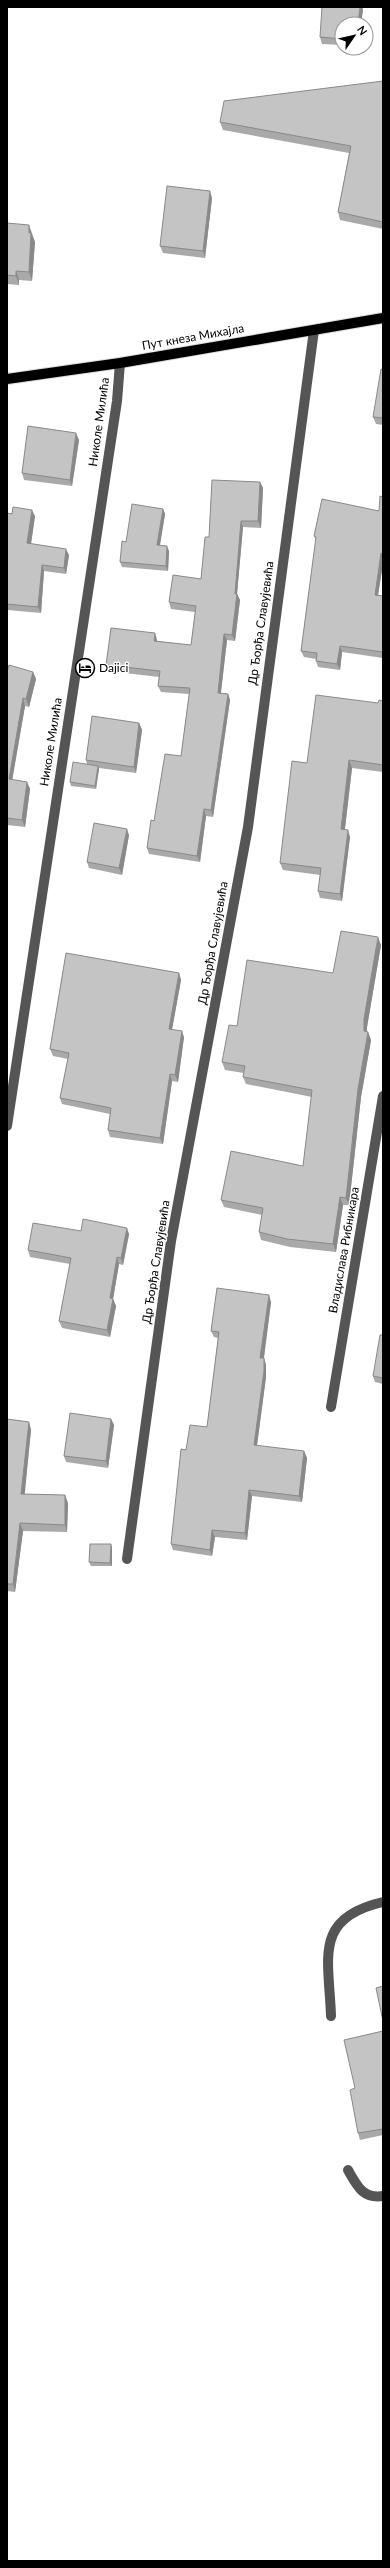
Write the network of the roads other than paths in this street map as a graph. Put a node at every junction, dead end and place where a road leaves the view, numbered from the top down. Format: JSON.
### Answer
{"nodes":[{"id":1,"x":383,"y":318,"type":"edge"},
{"id":2,"x":314,"y":330,"type":"junction"},
{"id":3,"x":120,"y":363,"type":"junction"},
{"id":4,"x":7,"y":379,"type":"edge"},
{"id":5,"x":383,"y":1096,"type":"edge"},
{"id":6,"x":7,"y":1126,"type":"edge"},
{"id":7,"x":331,"y":1407,"type":"dead end"},
{"id":8,"x":127,"y":1558,"type":"dead end"},
{"id":9,"x":383,"y":1902,"type":"edge"},
{"id":10,"x":331,"y":2016,"type":"dead end"},
{"id":11,"x":348,"y":2170,"type":"dead end"},
{"id":12,"x":383,"y":2196,"type":"edge"}],
"edges":[{"from":1,"to":2,"type":"main road","name":"Пут кнеза Михајла"},
{"from":2,"to":3,"type":"main road","name":"Пут кнеза Михајла"},
{"from":2,"to":8,"type":"street","name":"Др Ђорђа Славујевића"},
{"from":3,"to":4,"type":"main road","name":"Пут кнеза Михајла"},
{"from":3,"to":6,"type":"street","name":"Николе Милића"},
{"from":5,"to":7,"type":"street","name":"Владислава Рибникара"},
{"from":9,"to":10,"type":"street"},
{"from":11,"to":12,"type":"street"}]}
